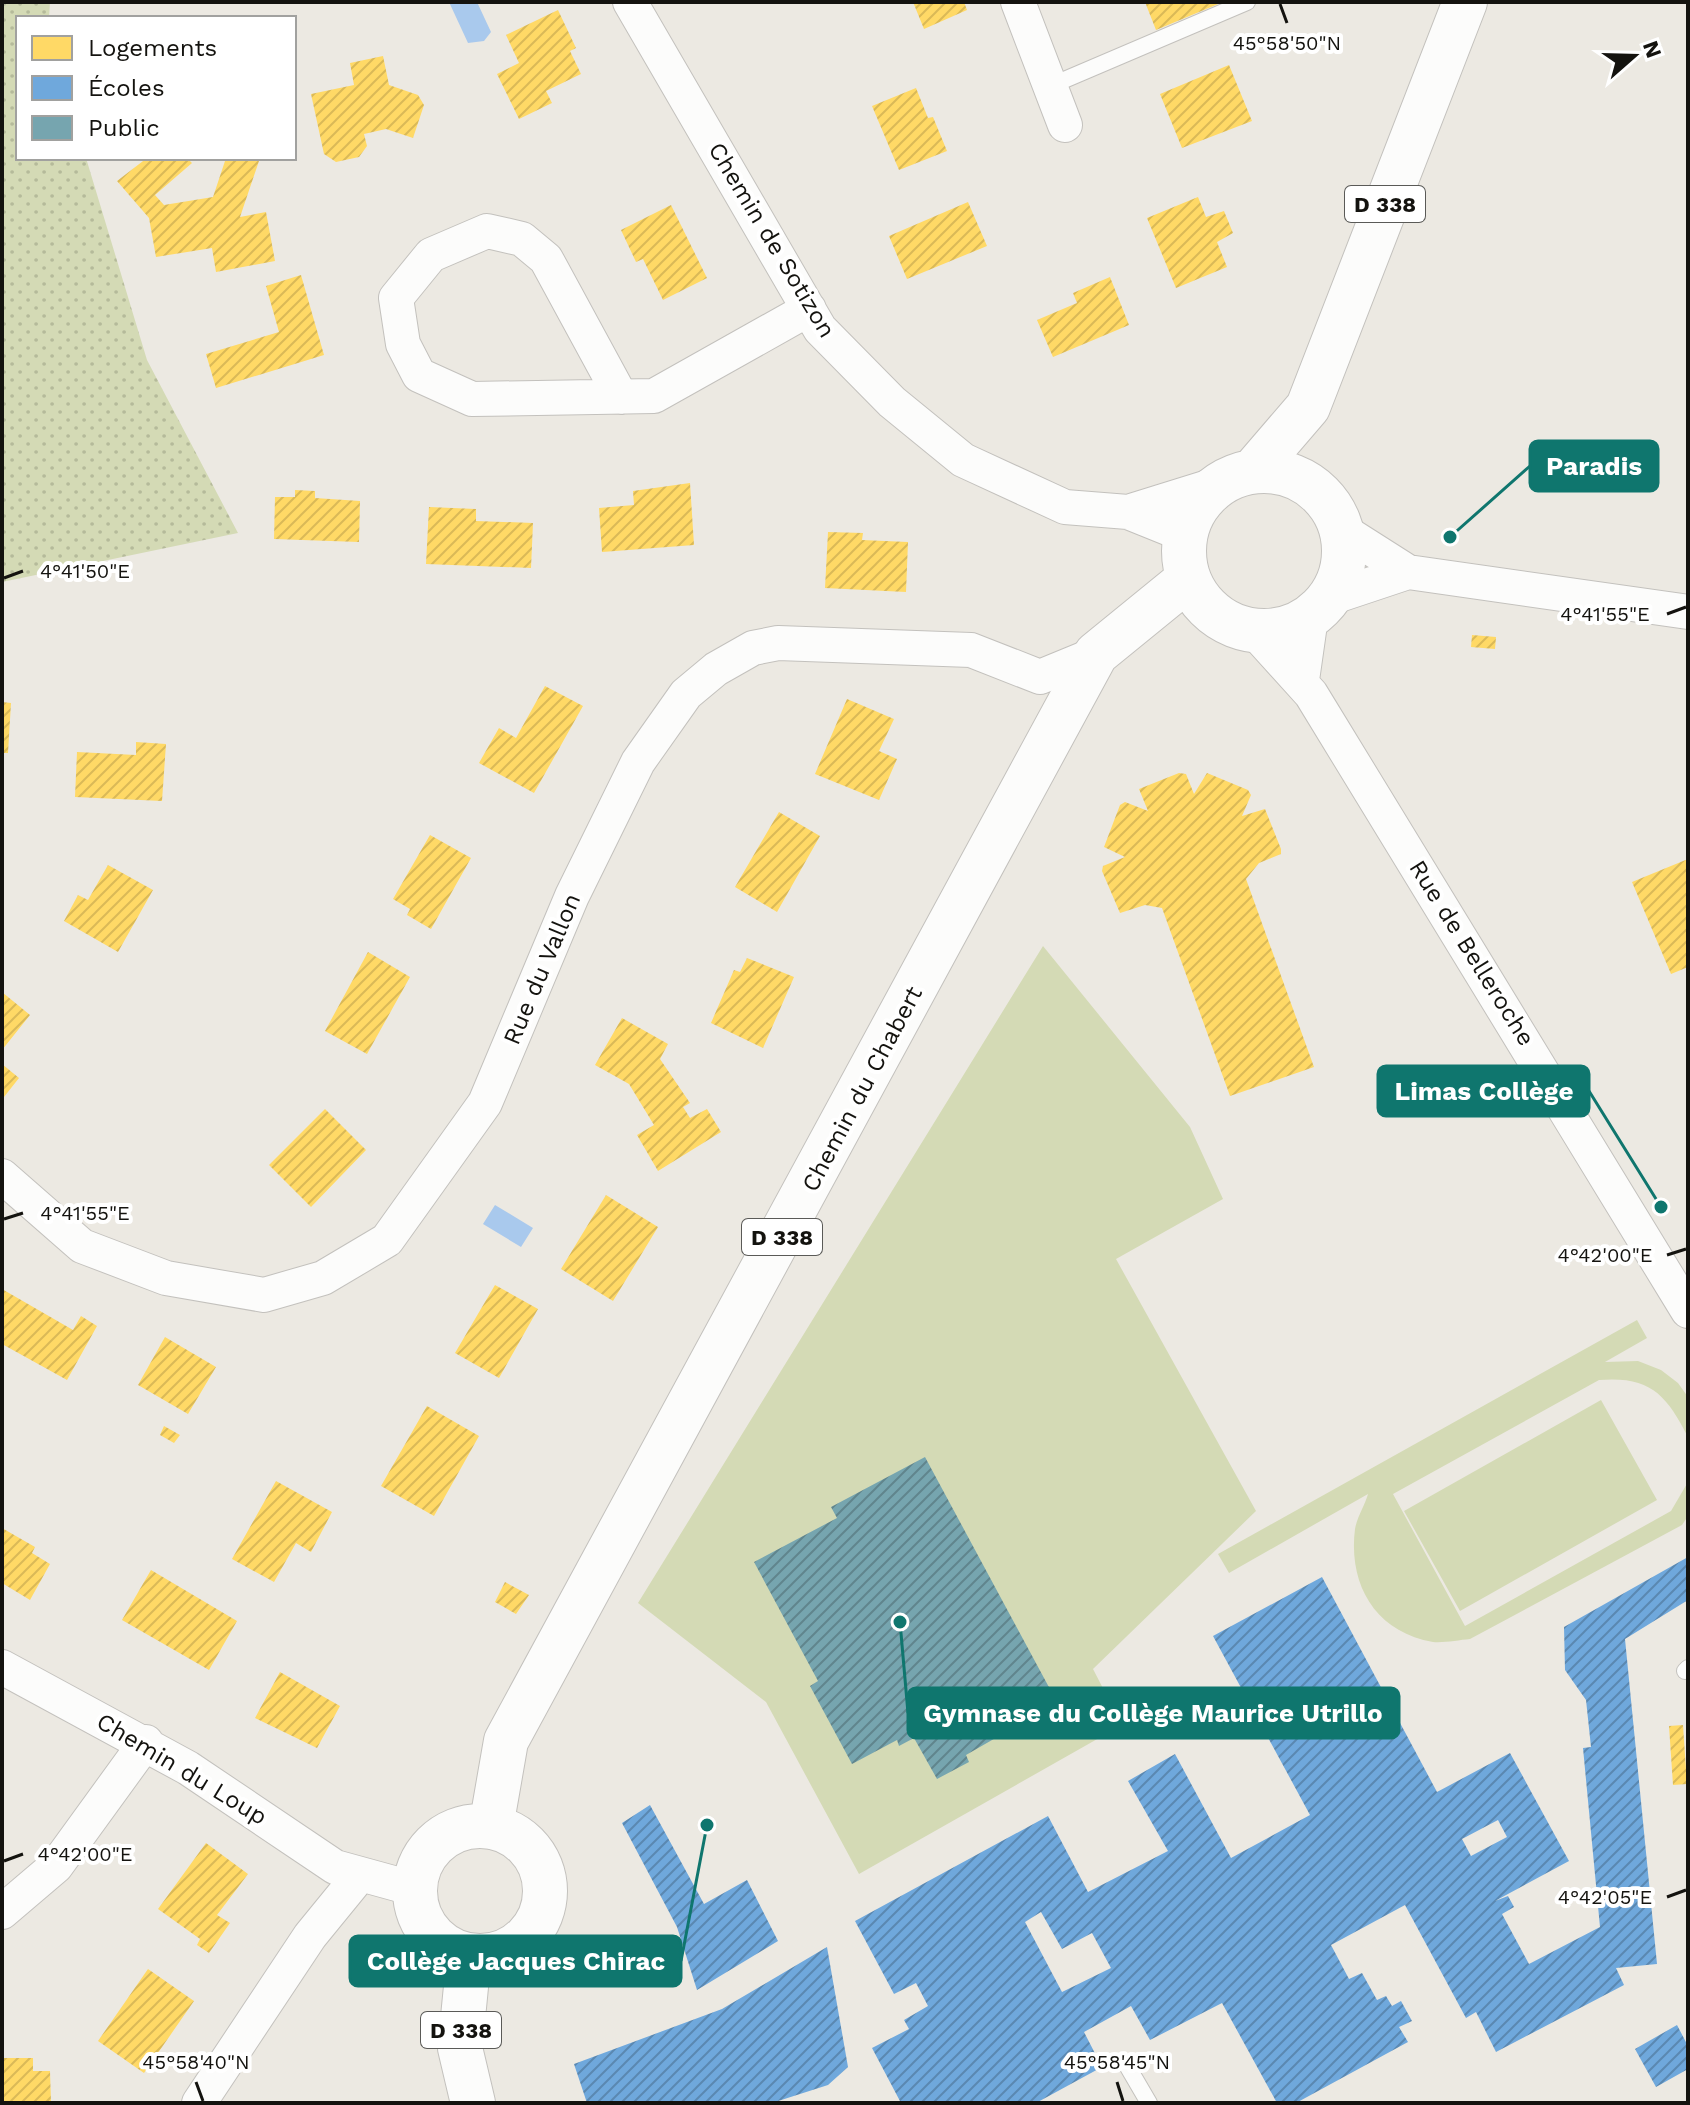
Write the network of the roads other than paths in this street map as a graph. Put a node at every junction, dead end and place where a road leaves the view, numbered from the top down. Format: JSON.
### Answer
{"nodes":[{"id":1,"x":630,"y":2,"type":"edge"},
{"id":2,"x":1018,"y":2,"type":"edge"},
{"id":3,"x":1247,"y":2,"type":"edge"},
{"id":4,"x":1465,"y":2,"type":"edge"},
{"id":5,"x":1050,"y":86,"type":"junction"},
{"id":6,"x":1065,"y":125,"type":"dead end"},
{"id":7,"x":809,"y":309,"type":"junction"},
{"id":8,"x":621,"y":397,"type":"junction"},
{"id":9,"x":1308,"y":407,"type":"junction"},
{"id":10,"x":1235,"y":477,"type":"junction"},
{"id":11,"x":1313,"y":486,"type":"junction"},
{"id":12,"x":1128,"y":512,"type":"junction"},
{"id":13,"x":1342,"y":530,"type":"junction"},
{"id":14,"x":1185,"y":535,"type":"junction"},
{"id":15,"x":1408,"y":572,"type":"junction"},
{"id":16,"x":1188,"y":579,"type":"junction"},
{"id":17,"x":1320,"y":608,"type":"junction"},
{"id":18,"x":1688,"y":612,"type":"edge"},
{"id":19,"x":1234,"y":623,"type":"junction"},
{"id":20,"x":1096,"y":654,"type":"junction"},
{"id":21,"x":1302,"y":680,"type":"junction"},
{"id":22,"x":2,"y":1176,"type":"edge"},
{"id":23,"x":1688,"y":1311,"type":"edge"},
{"id":24,"x":2,"y":1667,"type":"edge"},
{"id":25,"x":146,"y":1742,"type":"junction"},
{"id":26,"x":491,"y":1827,"type":"junction"},
{"id":27,"x":359,"y":1876,"type":"junction"},
{"id":28,"x":415,"y":1889,"type":"junction"},
{"id":29,"x":2,"y":1912,"type":"edge"},
{"id":30,"x":469,"y":1956,"type":"junction"},
{"id":31,"x":1125,"y":2062,"type":"dead end"},
{"id":32,"x":199,"y":2103,"type":"edge"},
{"id":33,"x":473,"y":2103,"type":"edge"},
{"id":34,"x":1149,"y":2103,"type":"edge"}],
"edges":[{"from":1,"to":7,"type":"street","name":"Chemin de Sotizon"},
{"from":2,"to":5,"type":"street"},
{"from":3,"to":5,"type":"lane"},
{"from":4,"to":9,"type":"main road","number":"D 338"},
{"from":5,"to":6,"type":"street"},
{"from":7,"to":8,"type":"street"},
{"from":7,"to":12,"type":"street","name":"Chemin de Sotizon"},
{"from":8,"to":8,"type":"street"},
{"from":9,"to":10,"type":"main road","number":"D 338"},
{"from":9,"to":11,"type":"main road","number":"D 338"},
{"from":10,"to":11,"type":"main road"},
{"from":10,"to":12,"type":"street","name":"Chemin de Sotizon"},
{"from":10,"to":14,"type":"main road"},
{"from":11,"to":13,"type":"main road"},
{"from":12,"to":14,"type":"street","name":"Chemin de Sotizon"},
{"from":13,"to":15,"type":"street"},
{"from":13,"to":17,"type":"main road"},
{"from":14,"to":16,"type":"main road"},
{"from":15,"to":17,"type":"street"},
{"from":15,"to":18,"type":"street"},
{"from":16,"to":19,"type":"main road"},
{"from":16,"to":20,"type":"main road","name":"Chemin du Chabert","number":"D 338"},
{"from":17,"to":19,"type":"main road"},
{"from":17,"to":21,"type":"street"},
{"from":19,"to":20,"type":"main road"},
{"from":19,"to":21,"type":"street","name":"Rue de Belleroche"},
{"from":20,"to":22,"type":"street","name":"Rue du Vallon"},
{"from":20,"to":26,"type":"main road","name":"Chemin du Chabert","number":"D 338"},
{"from":21,"to":23,"type":"street","name":"Rue de Belleroche"},
{"from":24,"to":25,"type":"street","name":"Chemin du Loup"},
{"from":25,"to":27,"type":"street","name":"Chemin du Loup"},
{"from":25,"to":29,"type":"street"},
{"from":26,"to":28,"type":"main road"},
{"from":26,"to":30,"type":"main road"},
{"from":27,"to":28,"type":"street","name":"Chemin du Loup"},
{"from":27,"to":32,"type":"street"},
{"from":28,"to":30,"type":"main road"},
{"from":30,"to":33,"type":"main road","number":"D 338"},
{"from":31,"to":34,"type":"lane"}]}
